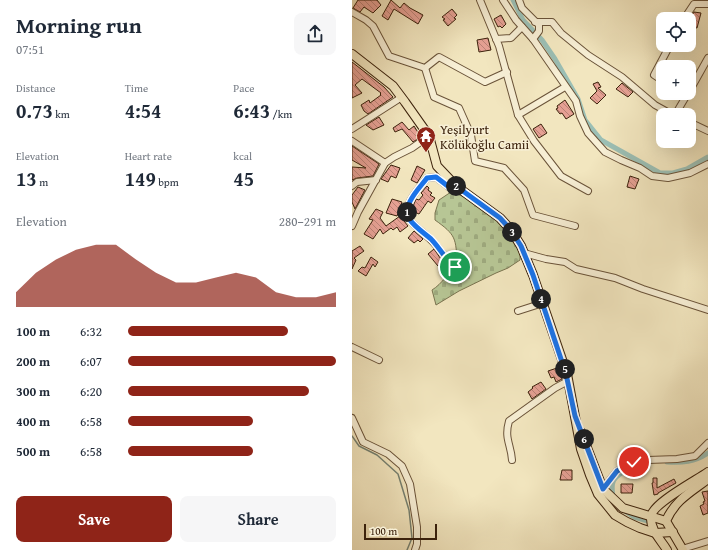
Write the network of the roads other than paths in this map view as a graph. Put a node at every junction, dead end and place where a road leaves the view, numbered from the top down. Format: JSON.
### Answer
{"nodes":[{"id":1,"x":480,"y":0,"type":"edge"},
{"id":2,"x":503,"y":0,"type":"edge"},
{"id":3,"x":519,"y":0,"type":"edge"},
{"id":4,"x":708,"y":4,"type":"edge"},
{"id":5,"x":352,"y":12,"type":"edge"},
{"id":6,"x":689,"y":12,"type":"edge"},
{"id":7,"x":535,"y":22,"type":"junction"},
{"id":8,"x":522,"y":27,"type":"junction"},
{"id":9,"x":536,"y":35,"type":"junction"},
{"id":10,"x":496,"y":39,"type":"junction"},
{"id":11,"x":352,"y":54,"type":"edge"},
{"id":12,"x":708,"y":58,"type":"edge"},
{"id":13,"x":426,"y":68,"type":"junction"},
{"id":14,"x":507,"y":72,"type":"junction"},
{"id":15,"x":696,"y":79,"type":"edge"},
{"id":16,"x":565,"y":87,"type":"junction"},
{"id":17,"x":402,"y":97,"type":"junction"},
{"id":18,"x":661,"y":108,"type":"edge"},
{"id":19,"x":518,"y":115,"type":"junction"},
{"id":20,"x":696,"y":125,"type":"edge"},
{"id":21,"x":352,"y":129,"type":"edge"},
{"id":22,"x":708,"y":131,"type":"edge"},
{"id":23,"x":429,"y":136,"type":"junction"},
{"id":24,"x":352,"y":141,"type":"edge"},
{"id":25,"x":385,"y":163,"type":"junction"},
{"id":26,"x":708,"y":164,"type":"edge"},
{"id":27,"x":376,"y":180,"type":"junction"},
{"id":28,"x":352,"y":186,"type":"edge"},
{"id":29,"x":456,"y":186,"type":"junction"},
{"id":30,"x":588,"y":191,"type":"dead end"},
{"id":31,"x":352,"y":226,"type":"edge"},
{"id":32,"x":575,"y":226,"type":"dead end"},
{"id":33,"x":524,"y":253,"type":"junction"},
{"id":34,"x":455,"y":267,"type":"dead end"},
{"id":35,"x":543,"y":303,"type":"junction"},
{"id":36,"x":708,"y":310,"type":"edge"},
{"id":37,"x":518,"y":311,"type":"dead end"},
{"id":38,"x":352,"y":347,"type":"edge"},
{"id":39,"x":379,"y":360,"type":"dead end"},
{"id":40,"x":568,"y":381,"type":"junction"},
{"id":41,"x":352,"y":418,"type":"edge"},
{"id":42,"x":708,"y":443,"type":"edge"},
{"id":43,"x":512,"y":460,"type":"dead end"},
{"id":44,"x":708,"y":472,"type":"edge"},
{"id":45,"x":708,"y":479,"type":"edge"},
{"id":46,"x":601,"y":492,"type":"junction"},
{"id":47,"x":651,"y":517,"type":"junction"},
{"id":48,"x":666,"y":521,"type":"junction"},
{"id":49,"x":673,"y":532,"type":"junction"},
{"id":50,"x":655,"y":533,"type":"junction"},
{"id":51,"x":708,"y":541,"type":"edge"},
{"id":52,"x":683,"y":549,"type":"edge"},
{"id":53,"x":415,"y":550,"type":"edge"},
{"id":54,"x":667,"y":550,"type":"edge"}],
"edges":[{"from":1,"to":10,"type":"street"},
{"from":2,"to":8,"type":"street"},
{"from":3,"to":7,"type":"street"},
{"from":4,"to":6,"type":"street"},
{"from":5,"to":13,"type":"street"},
{"from":7,"to":9,"type":"street"},
{"from":7,"to":18,"type":"street"},
{"from":8,"to":9,"type":"street"},
{"from":8,"to":10,"type":"street"},
{"from":9,"to":16,"type":"street"},
{"from":10,"to":14,"type":"street"},
{"from":11,"to":17,"type":"main road"},
{"from":12,"to":15,"type":"street"},
{"from":13,"to":14,"type":"street"},
{"from":13,"to":32,"type":"street"},
{"from":14,"to":19,"type":"street"},
{"from":16,"to":19,"type":"street"},
{"from":16,"to":26,"type":"street"},
{"from":17,"to":21,"type":"street"},
{"from":17,"to":23,"type":"main road"},
{"from":19,"to":30,"type":"street"},
{"from":20,"to":22,"type":"street"},
{"from":23,"to":25,"type":"street"},
{"from":23,"to":29,"type":"main road"},
{"from":24,"to":25,"type":"street"},
{"from":25,"to":27,"type":"street"},
{"from":27,"to":28,"type":"street"},
{"from":27,"to":31,"type":"street"},
{"from":29,"to":33,"type":"main road"},
{"from":29,"to":34,"type":"street"},
{"from":33,"to":35,"type":"main road"},
{"from":33,"to":36,"type":"street"},
{"from":35,"to":37,"type":"street"},
{"from":35,"to":40,"type":"main road"},
{"from":38,"to":39,"type":"street"},
{"from":40,"to":43,"type":"street"},
{"from":40,"to":46,"type":"main road"},
{"from":41,"to":53,"type":"street"},
{"from":42,"to":46,"type":"street"},
{"from":44,"to":47,"type":"main road"},
{"from":45,"to":48,"type":"main road"},
{"from":46,"to":47,"type":"main road"},
{"from":46,"to":50,"type":"main road"},
{"from":47,"to":48,"type":"main road"},
{"from":47,"to":50,"type":"main road"},
{"from":48,"to":49,"type":"main road"},
{"from":49,"to":50,"type":"main road"},
{"from":49,"to":52,"type":"main road"},
{"from":50,"to":54,"type":"main road"},
{"from":51,"to":52,"type":"street"}]}
